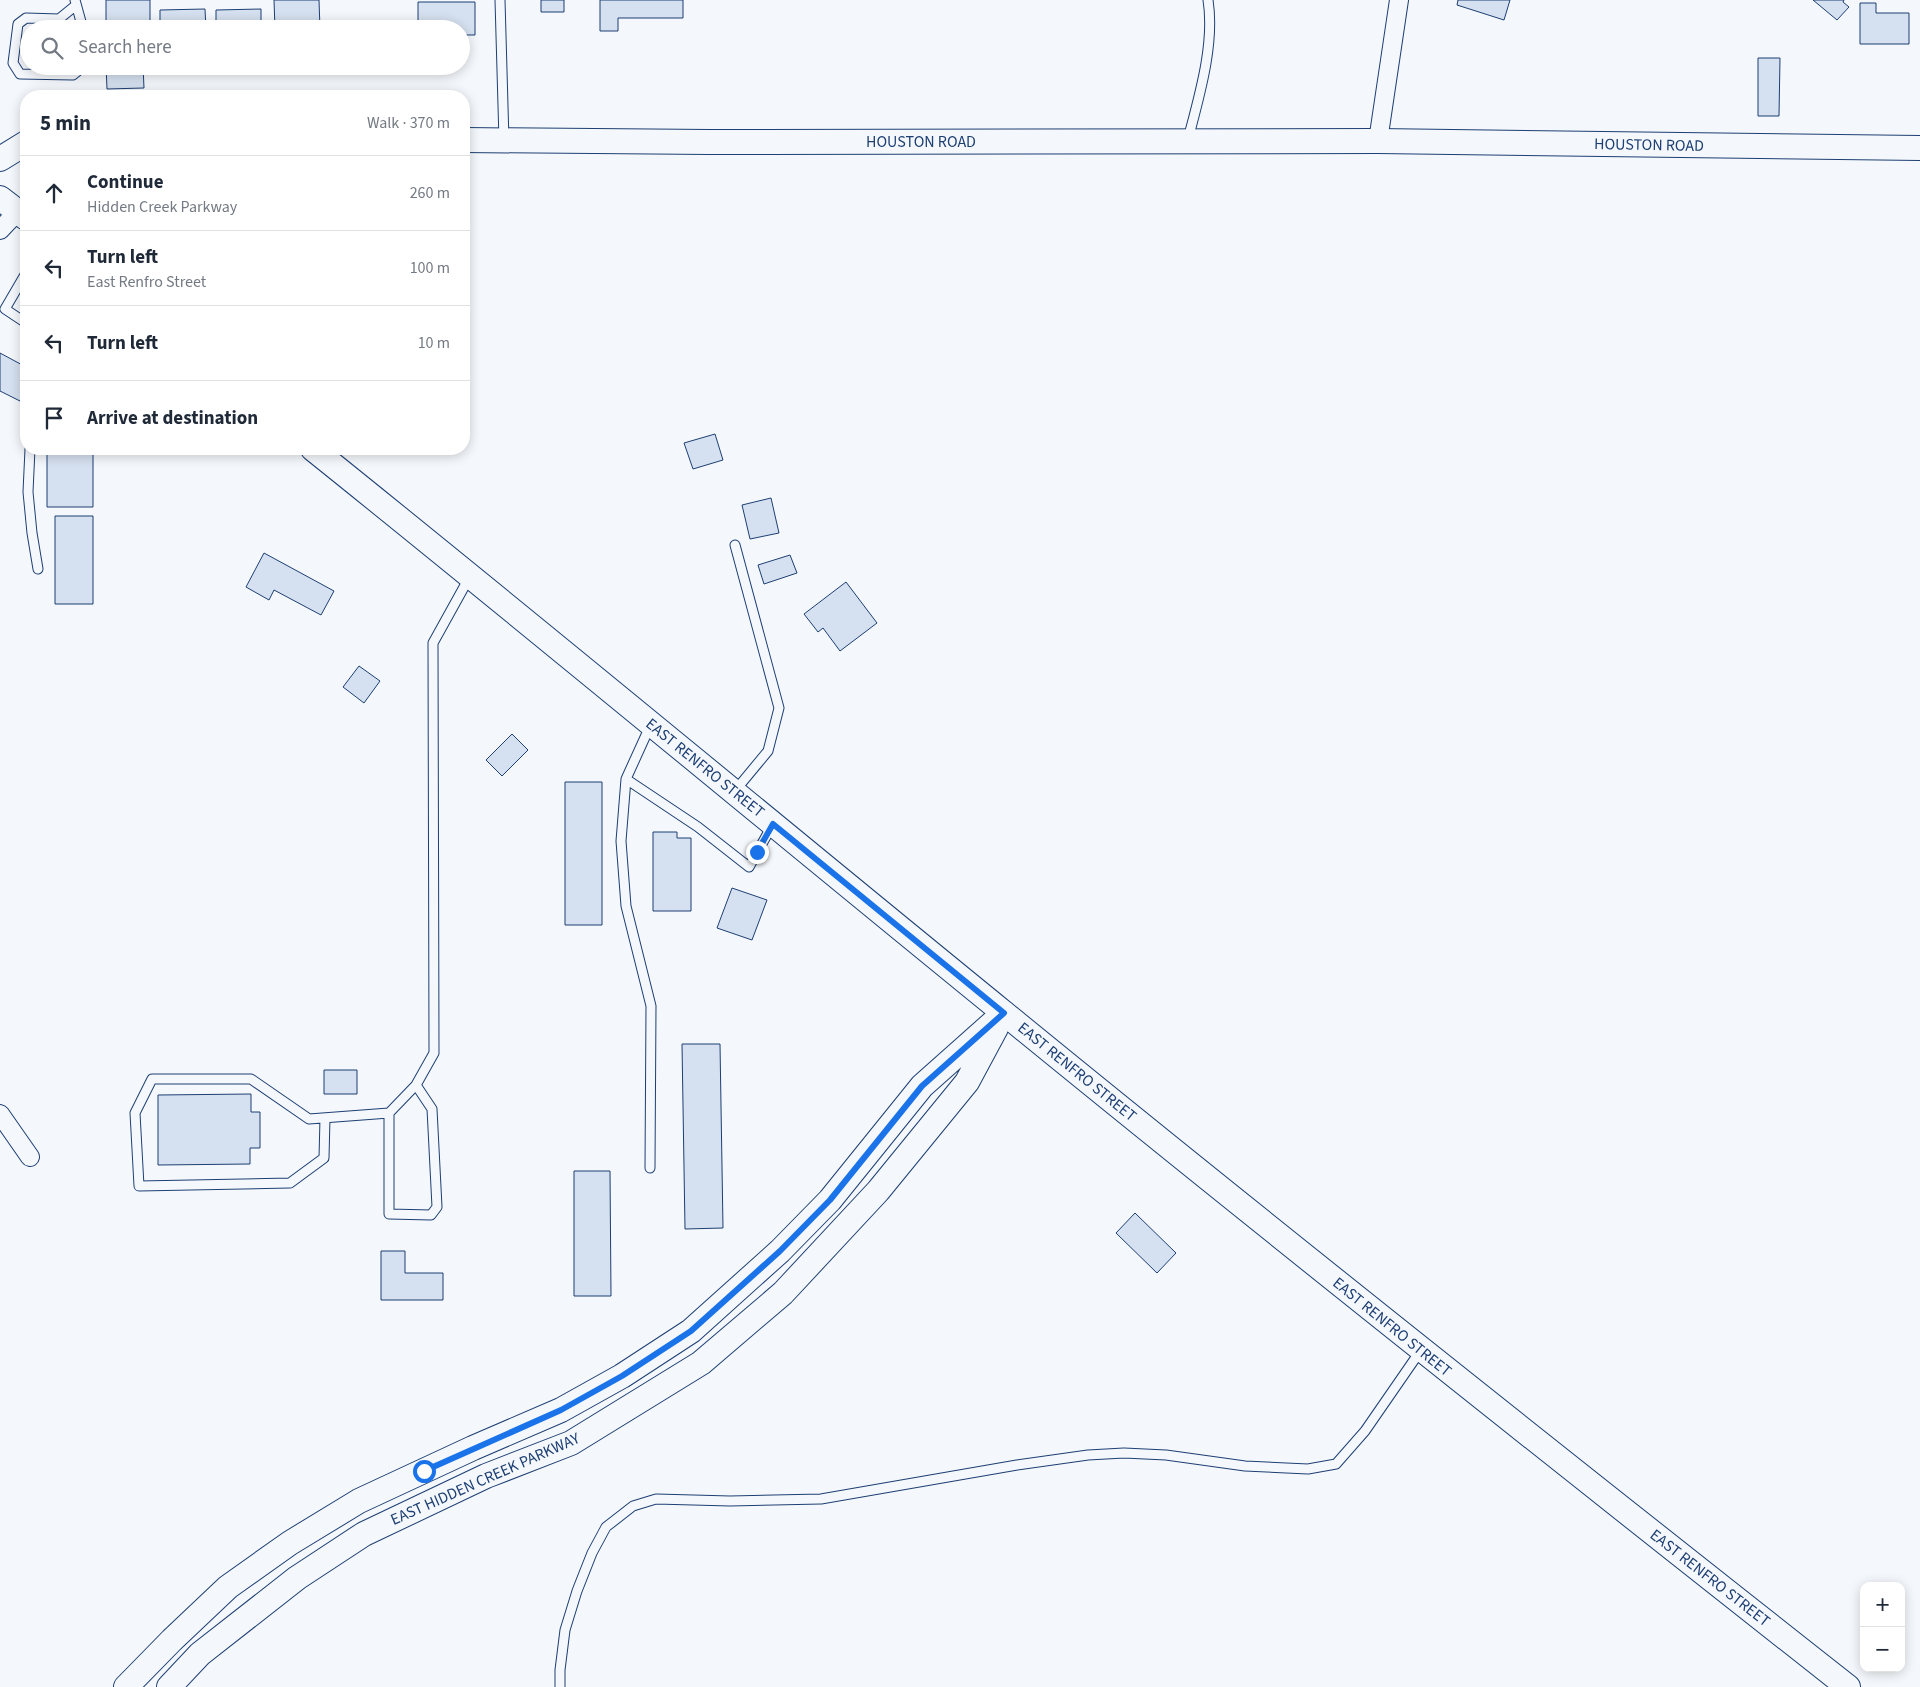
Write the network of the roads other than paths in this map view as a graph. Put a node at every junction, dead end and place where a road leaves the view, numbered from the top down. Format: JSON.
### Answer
{"nodes":[{"id":1,"x":500,"y":0,"type":"edge"},
{"id":2,"x":1208,"y":0,"type":"edge"},
{"id":3,"x":1399,"y":0,"type":"edge"},
{"id":4,"x":75,"y":3,"type":"edge"},
{"id":5,"x":23,"y":20,"type":"edge"},
{"id":6,"x":80,"y":20,"type":"edge"},
{"id":7,"x":20,"y":22,"type":"edge"},
{"id":8,"x":20,"y":74,"type":"edge"},
{"id":9,"x":470,"y":140,"type":"edge"},
{"id":10,"x":504,"y":141,"type":"junction"},
{"id":11,"x":1378,"y":141,"type":"junction"},
{"id":12,"x":1187,"y":142,"type":"junction"},
{"id":13,"x":20,"y":146,"type":"edge"},
{"id":14,"x":1920,"y":148,"type":"edge"},
{"id":15,"x":0,"y":159,"type":"edge"},
{"id":16,"x":15,"y":209,"type":"edge"},
{"id":17,"x":0,"y":230,"type":"edge"},
{"id":18,"x":20,"y":284,"type":"edge"},
{"id":19,"x":20,"y":320,"type":"edge"},
{"id":20,"x":30,"y":455,"type":"edge"},
{"id":21,"x":320,"y":455,"type":"edge"},
{"id":22,"x":735,"y":545,"type":"dead end"},
{"id":23,"x":38,"y":569,"type":"dead end"},
{"id":24,"x":470,"y":575,"type":"junction"},
{"id":25,"x":651,"y":724,"type":"junction"},
{"id":26,"x":626,"y":779,"type":"junction"},
{"id":27,"x":734,"y":792,"type":"junction"},
{"id":28,"x":773,"y":824,"type":"junction"},
{"id":29,"x":1004,"y":1013,"type":"junction"},
{"id":30,"x":416,"y":1085,"type":"junction"},
{"id":31,"x":389,"y":1113,"type":"junction"},
{"id":32,"x":0,"y":1114,"type":"edge"},
{"id":33,"x":325,"y":1118,"type":"junction"},
{"id":34,"x":30,"y":1157,"type":"dead end"},
{"id":35,"x":650,"y":1168,"type":"dead end"},
{"id":36,"x":1421,"y":1350,"type":"junction"},
{"id":37,"x":126,"y":1687,"type":"edge"},
{"id":38,"x":169,"y":1687,"type":"edge"},
{"id":39,"x":560,"y":1687,"type":"edge"},
{"id":40,"x":1848,"y":1687,"type":"edge"}],
"edges":[{"from":1,"to":10,"type":"lane"},
{"from":2,"to":12,"type":"lane"},
{"from":3,"to":11,"type":"street"},
{"from":4,"to":5,"type":"lane"},
{"from":4,"to":6,"type":"lane"},
{"from":7,"to":8,"type":"lane"},
{"from":9,"to":10,"type":"main road","name":"HOUSTON ROAD"},
{"from":10,"to":12,"type":"main road","name":"HOUSTON ROAD"},
{"from":11,"to":12,"type":"main road","name":"HOUSTON ROAD"},
{"from":11,"to":14,"type":"main road","name":"HOUSTON ROAD"},
{"from":13,"to":15,"type":"main road"},
{"from":16,"to":17,"type":"street"},
{"from":18,"to":19,"type":"lane"},
{"from":20,"to":23,"type":"lane"},
{"from":21,"to":24,"type":"main road","name":"EAST RENFRO STREET"},
{"from":22,"to":27,"type":"lane"},
{"from":24,"to":25,"type":"main road","name":"EAST RENFRO STREET"},
{"from":24,"to":30,"type":"lane"},
{"from":25,"to":26,"type":"lane"},
{"from":25,"to":27,"type":"main road","name":"EAST RENFRO STREET"},
{"from":26,"to":28,"type":"lane"},
{"from":26,"to":35,"type":"lane"},
{"from":27,"to":28,"type":"main road","name":"EAST RENFRO STREET"},
{"from":28,"to":29,"type":"main road","name":"EAST RENFRO STREET"},
{"from":29,"to":36,"type":"main road","name":"EAST RENFRO STREET"},
{"from":29,"to":37,"type":"main road"},
{"from":29,"to":38,"type":"main road","name":"EAST HIDDEN CREEK PARKWAY"},
{"from":30,"to":31,"type":"lane"},
{"from":30,"to":31,"type":"lane"},
{"from":31,"to":33,"type":"lane"},
{"from":32,"to":34,"type":"street"},
{"from":33,"to":33,"type":"lane"},
{"from":36,"to":39,"type":"lane"},
{"from":36,"to":40,"type":"main road","name":"EAST RENFRO STREET"}]}
